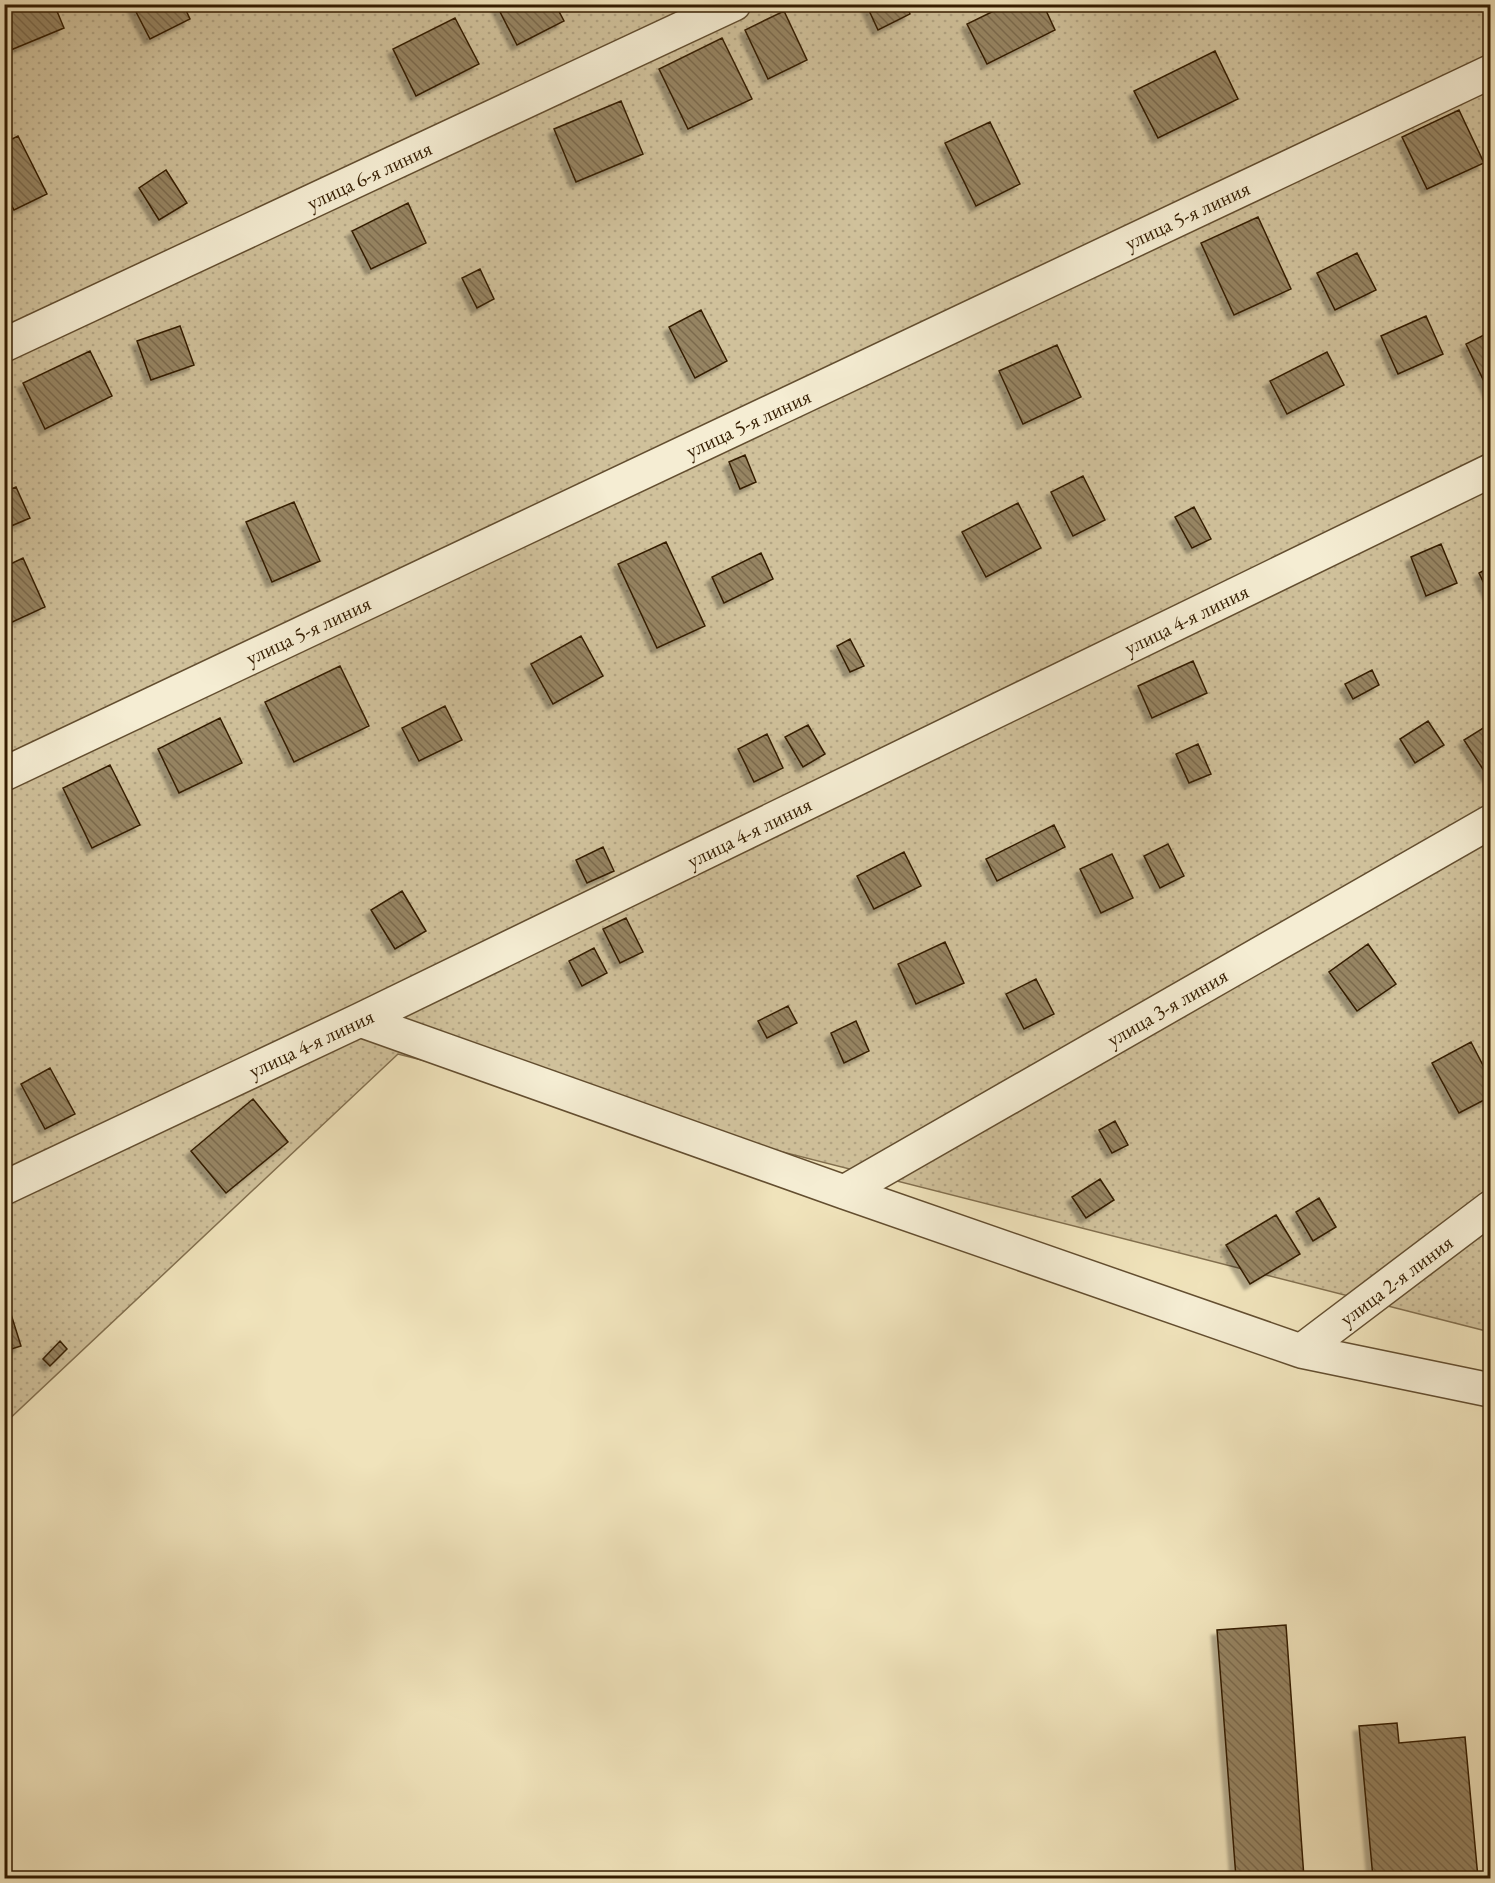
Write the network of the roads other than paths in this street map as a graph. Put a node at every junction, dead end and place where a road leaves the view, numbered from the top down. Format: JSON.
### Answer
{"nodes":[{"id":1,"x":734,"y":4,"type":"edge"},
{"id":2,"x":1491,"y":72,"type":"edge"},
{"id":3,"x":4,"y":345,"type":"edge"},
{"id":4,"x":1491,"y":471,"type":"edge"},
{"id":5,"x":4,"y":774,"type":"edge"},
{"id":6,"x":1491,"y":822,"type":"edge"},
{"id":7,"x":360,"y":1020,"type":"junction"},
{"id":8,"x":4,"y":1188,"type":"edge"},
{"id":9,"x":844,"y":1192,"type":"junction"},
{"id":10,"x":1491,"y":1209,"type":"edge"},
{"id":11,"x":1301,"y":1351,"type":"junction"},
{"id":12,"x":1491,"y":1390,"type":"edge"}],
"edges":[{"from":1,"to":3,"type":"street","name":"улица 6-я линия"},
{"from":2,"to":5,"type":"street","name":"улица 5-я линия"},
{"from":4,"to":7,"type":"street","name":"улица 4-я линия"},
{"from":6,"to":9,"type":"street","name":"улица 3-я линия"},
{"from":7,"to":8,"type":"street","name":"улица 4-я линия"},
{"from":7,"to":9,"type":"street"},
{"from":9,"to":11,"type":"street"},
{"from":10,"to":11,"type":"street","name":"улица 2-я линия"},
{"from":11,"to":12,"type":"street"}]}
